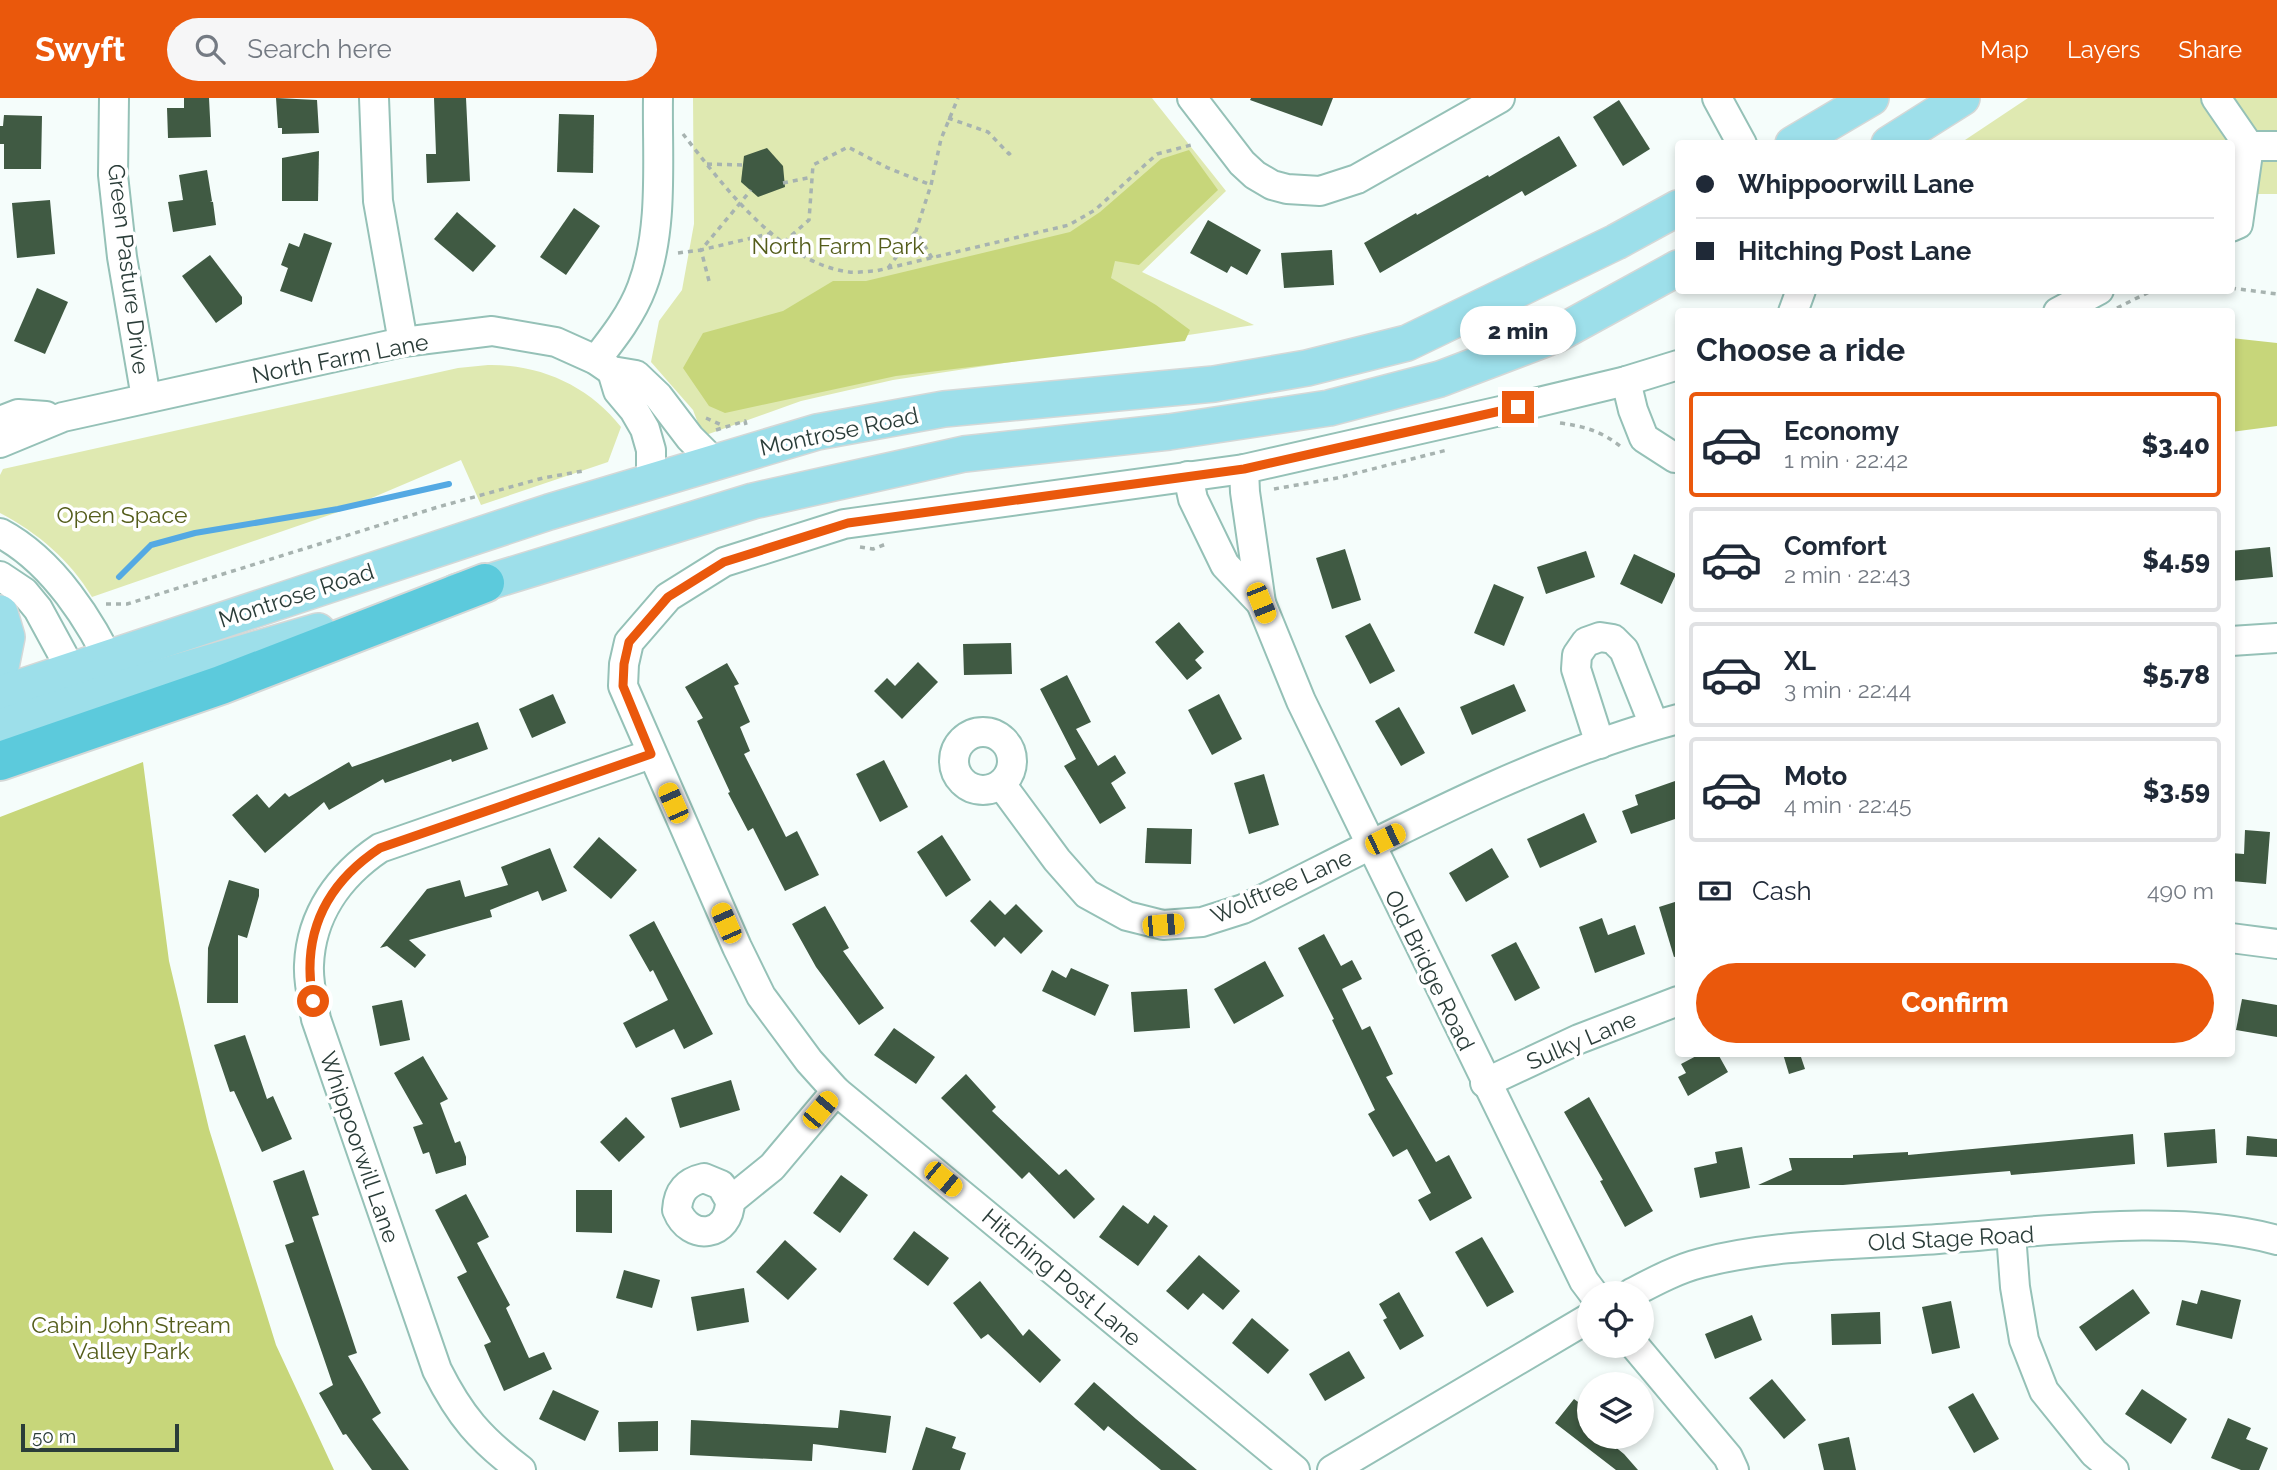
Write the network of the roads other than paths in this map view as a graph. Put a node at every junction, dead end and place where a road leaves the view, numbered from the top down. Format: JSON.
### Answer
{"nodes":[{"id":1,"x":114,"y":98,"type":"edge"},
{"id":2,"x":374,"y":98,"type":"edge"},
{"id":3,"x":658,"y":98,"type":"edge"},
{"id":4,"x":1192,"y":98,"type":"edge"},
{"id":5,"x":1500,"y":98,"type":"edge"},
{"id":6,"x":1717,"y":98,"type":"edge"},
{"id":7,"x":1871,"y":98,"type":"edge"},
{"id":8,"x":1962,"y":98,"type":"edge"},
{"id":9,"x":2216,"y":98,"type":"edge"},
{"id":10,"x":1740,"y":140,"type":"edge"},
{"id":11,"x":1800,"y":140,"type":"edge"},
{"id":12,"x":1895,"y":140,"type":"edge"},
{"id":13,"x":2263,"y":146,"type":"edge"},
{"id":14,"x":1675,"y":210,"type":"edge"},
{"id":15,"x":2235,"y":223,"type":"edge"},
{"id":16,"x":1675,"y":270,"type":"edge"},
{"id":17,"x":2091,"y":294,"type":"edge"},
{"id":18,"x":2065,"y":308,"type":"edge"},
{"id":19,"x":403,"y":342,"type":"junction"},
{"id":20,"x":604,"y":366,"type":"junction"},
{"id":21,"x":1675,"y":366,"type":"edge"},
{"id":22,"x":1626,"y":381,"type":"junction"},
{"id":23,"x":146,"y":398,"type":"junction"},
{"id":24,"x":63,"y":417,"type":"junction"},
{"id":25,"x":0,"y":421,"type":"edge"},
{"id":26,"x":0,"y":443,"type":"edge"},
{"id":27,"x":709,"y":447,"type":"junction"},
{"id":28,"x":1675,"y":458,"type":"edge"},
{"id":29,"x":1244,"y":469,"type":"junction"},
{"id":30,"x":1188,"y":476,"type":"junction"},
{"id":31,"x":651,"y":482,"type":"junction"},
{"id":32,"x":0,"y":533,"type":"edge"},
{"id":33,"x":0,"y":576,"type":"edge"},
{"id":34,"x":485,"y":583,"type":"junction"},
{"id":35,"x":1261,"y":603,"type":"junction"},
{"id":36,"x":0,"y":613,"type":"edge"},
{"id":37,"x":2277,"y":638,"type":"edge"},
{"id":38,"x":2235,"y":641,"type":"edge"},
{"id":39,"x":0,"y":672,"type":"edge"},
{"id":40,"x":115,"y":673,"type":"junction"},
{"id":41,"x":80,"y":684,"type":"junction"},
{"id":42,"x":0,"y":694,"type":"edge"},
{"id":43,"x":1666,"y":722,"type":"edge"},
{"id":44,"x":0,"y":727,"type":"edge"},
{"id":45,"x":1600,"y":744,"type":"junction"},
{"id":46,"x":651,"y":754,"type":"junction"},
{"id":47,"x":0,"y":761,"type":"edge"},
{"id":48,"x":1001,"y":784,"type":"dead end"},
{"id":49,"x":1370,"y":846,"type":"junction"},
{"id":50,"x":2235,"y":939,"type":"edge"},
{"id":51,"x":2277,"y":944,"type":"edge"},
{"id":52,"x":1675,"y":1003,"type":"edge"},
{"id":53,"x":1485,"y":1083,"type":"junction"},
{"id":54,"x":836,"y":1091,"type":"junction"},
{"id":55,"x":730,"y":1200,"type":"dead end"},
{"id":56,"x":2011,"y":1234,"type":"junction"},
{"id":57,"x":2277,"y":1240,"type":"edge"},
{"id":58,"x":1584,"y":1281,"type":"edge"},
{"id":59,"x":1654,"y":1282,"type":"edge"},
{"id":60,"x":1577,"y":1325,"type":"edge"},
{"id":61,"x":1645,"y":1358,"type":"edge"},
{"id":62,"x":521,"y":1470,"type":"edge"},
{"id":63,"x":1295,"y":1470,"type":"edge"},
{"id":64,"x":1332,"y":1470,"type":"edge"},
{"id":65,"x":1734,"y":1470,"type":"edge"},
{"id":66,"x":2114,"y":1470,"type":"edge"}],
"edges":[{"from":1,"to":23,"type":"street","name":"Green Pasture Drive"},
{"from":2,"to":19,"type":"street"},
{"from":3,"to":20,"type":"street"},
{"from":4,"to":5,"type":"street"},
{"from":6,"to":10,"type":"street"},
{"from":7,"to":11,"type":"main road"},
{"from":8,"to":12,"type":"main road"},
{"from":9,"to":13,"type":"street"},
{"from":13,"to":15,"type":"street"},
{"from":14,"to":27,"type":"main road","name":"Montrose Road"},
{"from":16,"to":34,"type":"main road","name":"Montrose Road"},
{"from":17,"to":18,"type":"street"},
{"from":19,"to":20,"type":"street","name":"North Farm Lane"},
{"from":19,"to":23,"type":"street","name":"North Farm Lane"},
{"from":20,"to":27,"type":"street","name":"North Farm Lane"},
{"from":20,"to":31,"type":"street"},
{"from":21,"to":22,"type":"street","name":"Hitching Post Lane"},
{"from":22,"to":28,"type":"street"},
{"from":22,"to":29,"type":"street","name":"Hitching Post Lane"},
{"from":23,"to":24,"type":"street","name":"North Farm Lane"},
{"from":24,"to":25,"type":"street","name":"North Farm Lane"},
{"from":24,"to":26,"type":"street","name":"North Farm Lane"},
{"from":27,"to":31,"type":"main road","name":"Montrose Road"},
{"from":29,"to":30,"type":"street","name":"Hitching Post Lane"},
{"from":29,"to":35,"type":"street","name":"Old Bridge Road"},
{"from":30,"to":35,"type":"street","name":"Old Bridge Road"},
{"from":30,"to":46,"type":"street","name":"Hitching Post Lane"},
{"from":31,"to":40,"type":"main road","name":"Montrose Road"},
{"from":32,"to":40,"type":"street"},
{"from":33,"to":41,"type":"street"},
{"from":34,"to":40,"type":"main road","name":"Montrose Road"},
{"from":34,"to":47,"type":"highway"},
{"from":35,"to":49,"type":"street","name":"Old Bridge Road"},
{"from":36,"to":39,"type":"main road"},
{"from":37,"to":38,"type":"street"},
{"from":40,"to":41,"type":"main road","name":"Montrose Road"},
{"from":41,"to":42,"type":"main road","name":"Montrose Road"},
{"from":41,"to":44,"type":"main road","name":"Montrose Road"},
{"from":43,"to":45,"type":"street","name":"Wolftree Lane"},
{"from":43,"to":45,"type":"street"},
{"from":45,"to":49,"type":"street","name":"Wolftree Lane"},
{"from":46,"to":54,"type":"street","name":"Hitching Post Lane"},
{"from":46,"to":62,"type":"street","name":"Whippoorwill Lane"},
{"from":48,"to":49,"type":"street","name":"Wolftree Lane"},
{"from":49,"to":53,"type":"street","name":"Old Bridge Road"},
{"from":50,"to":51,"type":"street"},
{"from":52,"to":53,"type":"street","name":"Sulky Lane"},
{"from":53,"to":58,"type":"street","name":"Old Bridge Road"},
{"from":54,"to":55,"type":"street"},
{"from":54,"to":63,"type":"street","name":"Hitching Post Lane"},
{"from":56,"to":57,"type":"street","name":"Old Stage Road"},
{"from":56,"to":59,"type":"street","name":"Old Stage Road"},
{"from":56,"to":66,"type":"street"},
{"from":60,"to":64,"type":"street"},
{"from":61,"to":65,"type":"street"}]}
